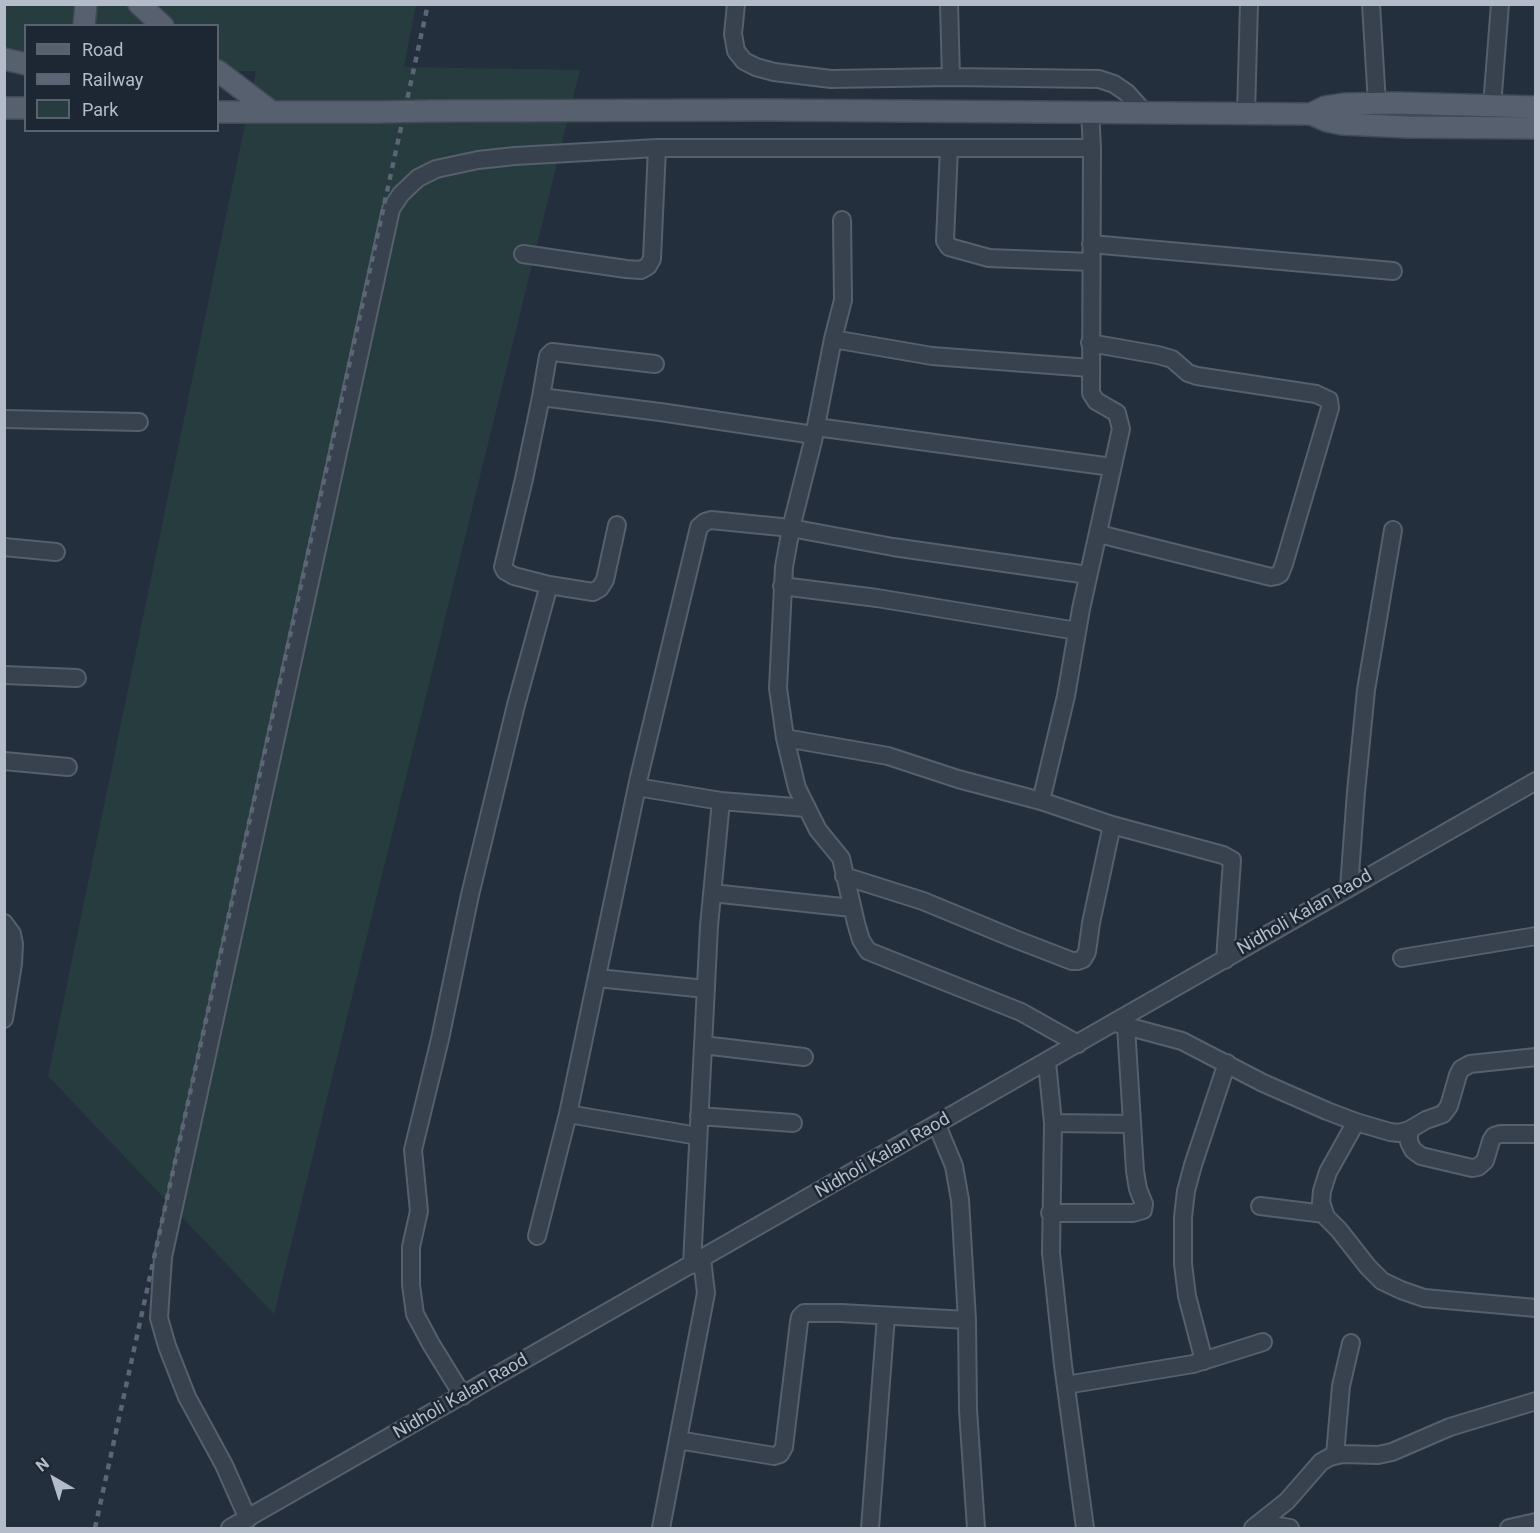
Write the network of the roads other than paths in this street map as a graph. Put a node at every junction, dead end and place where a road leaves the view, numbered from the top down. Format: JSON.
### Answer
{"nodes":[{"id":1,"x":86,"y":4,"type":"edge"},
{"id":2,"x":140,"y":4,"type":"edge"},
{"id":3,"x":736,"y":4,"type":"edge"},
{"id":4,"x":949,"y":4,"type":"edge"},
{"id":5,"x":1249,"y":4,"type":"edge"},
{"id":6,"x":1371,"y":4,"type":"edge"},
{"id":7,"x":1500,"y":4,"type":"edge"},
{"id":8,"x":84,"y":24,"type":"edge"},
{"id":9,"x":161,"y":24,"type":"edge"},
{"id":10,"x":4,"y":58,"type":"edge"},
{"id":11,"x":24,"y":63,"type":"edge"},
{"id":12,"x":219,"y":71,"type":"edge"},
{"id":13,"x":951,"y":77,"type":"junction"},
{"id":14,"x":1377,"y":104,"type":"junction"},
{"id":15,"x":1491,"y":106,"type":"junction"},
{"id":16,"x":1536,"y":107,"type":"edge"},
{"id":17,"x":219,"y":111,"type":"edge"},
{"id":18,"x":1090,"y":111,"type":"junction"},
{"id":19,"x":273,"y":112,"type":"junction"},
{"id":20,"x":1144,"y":112,"type":"junction"},
{"id":21,"x":1246,"y":114,"type":"junction"},
{"id":22,"x":1311,"y":114,"type":"junction"},
{"id":23,"x":1536,"y":128,"type":"edge"},
{"id":24,"x":657,"y":148,"type":"junction"},
{"id":25,"x":949,"y":148,"type":"junction"},
{"id":26,"x":1092,"y":148,"type":"junction"},
{"id":27,"x":842,"y":220,"type":"dead end"},
{"id":28,"x":1091,"y":244,"type":"junction"},
{"id":29,"x":524,"y":254,"type":"dead end"},
{"id":30,"x":1091,"y":262,"type":"junction"},
{"id":31,"x":1393,"y":271,"type":"dead end"},
{"id":32,"x":833,"y":339,"type":"junction"},
{"id":33,"x":1090,"y":343,"type":"junction"},
{"id":34,"x":655,"y":363,"type":"dead end"},
{"id":35,"x":1090,"y":368,"type":"junction"},
{"id":36,"x":541,"y":397,"type":"junction"},
{"id":37,"x":4,"y":419,"type":"edge"},
{"id":38,"x":139,"y":422,"type":"dead end"},
{"id":39,"x":815,"y":431,"type":"junction"},
{"id":40,"x":1113,"y":467,"type":"junction"},
{"id":41,"x":617,"y":525,"type":"dead end"},
{"id":42,"x":791,"y":528,"type":"junction"},
{"id":43,"x":1393,"y":530,"type":"dead end"},
{"id":44,"x":1099,"y":534,"type":"junction"},
{"id":45,"x":4,"y":547,"type":"edge"},
{"id":46,"x":56,"y":552,"type":"dead end"},
{"id":47,"x":1088,"y":575,"type":"junction"},
{"id":48,"x":549,"y":585,"type":"junction"},
{"id":49,"x":782,"y":586,"type":"junction"},
{"id":50,"x":1077,"y":631,"type":"junction"},
{"id":51,"x":4,"y":675,"type":"edge"},
{"id":52,"x":77,"y":678,"type":"dead end"},
{"id":53,"x":785,"y":738,"type":"junction"},
{"id":54,"x":4,"y":761,"type":"edge"},
{"id":55,"x":68,"y":767,"type":"dead end"},
{"id":56,"x":1536,"y":781,"type":"edge"},
{"id":57,"x":637,"y":787,"type":"junction"},
{"id":58,"x":721,"y":801,"type":"junction"},
{"id":59,"x":1041,"y":801,"type":"junction"},
{"id":60,"x":806,"y":808,"type":"junction"},
{"id":61,"x":1112,"y":825,"type":"junction"},
{"id":62,"x":844,"y":876,"type":"junction"},
{"id":63,"x":1349,"y":888,"type":"junction"},
{"id":64,"x":712,"y":893,"type":"junction"},
{"id":65,"x":852,"y":908,"type":"junction"},
{"id":66,"x":4,"y":923,"type":"edge"},
{"id":67,"x":1536,"y":936,"type":"edge"},
{"id":68,"x":1402,"y":958,"type":"dead end"},
{"id":69,"x":1225,"y":960,"type":"junction"},
{"id":70,"x":9,"y":963,"type":"edge"},
{"id":71,"x":597,"y":978,"type":"junction"},
{"id":72,"x":706,"y":989,"type":"junction"},
{"id":73,"x":4,"y":1019,"type":"edge"},
{"id":74,"x":1120,"y":1024,"type":"junction"},
{"id":75,"x":1078,"y":1044,"type":"junction"},
{"id":76,"x":703,"y":1045,"type":"junction"},
{"id":77,"x":804,"y":1057,"type":"dead end"},
{"id":78,"x":1536,"y":1057,"type":"edge"},
{"id":79,"x":1047,"y":1062,"type":"junction"},
{"id":80,"x":1227,"y":1063,"type":"junction"},
{"id":81,"x":568,"y":1114,"type":"junction"},
{"id":82,"x":699,"y":1116,"type":"junction"},
{"id":83,"x":1356,"y":1122,"type":"junction"},
{"id":84,"x":793,"y":1123,"type":"dead end"},
{"id":85,"x":1053,"y":1123,"type":"junction"},
{"id":86,"x":1131,"y":1124,"type":"junction"},
{"id":87,"x":937,"y":1125,"type":"junction"},
{"id":88,"x":1409,"y":1130,"type":"junction"},
{"id":89,"x":1536,"y":1134,"type":"edge"},
{"id":90,"x":698,"y":1136,"type":"junction"},
{"id":91,"x":1260,"y":1206,"type":"dead end"},
{"id":92,"x":1050,"y":1213,"type":"junction"},
{"id":93,"x":1324,"y":1214,"type":"junction"},
{"id":94,"x":537,"y":1236,"type":"dead end"},
{"id":95,"x":697,"y":1262,"type":"junction"},
{"id":96,"x":1536,"y":1308,"type":"edge"},
{"id":97,"x":886,"y":1316,"type":"junction"},
{"id":98,"x":967,"y":1320,"type":"junction"},
{"id":99,"x":1263,"y":1342,"type":"dead end"},
{"id":100,"x":1351,"y":1343,"type":"dead end"},
{"id":101,"x":1204,"y":1361,"type":"junction"},
{"id":102,"x":1066,"y":1385,"type":"junction"},
{"id":103,"x":463,"y":1396,"type":"junction"},
{"id":104,"x":1536,"y":1401,"type":"edge"},
{"id":105,"x":678,"y":1440,"type":"junction"},
{"id":106,"x":1335,"y":1455,"type":"junction"},
{"id":107,"x":248,"y":1519,"type":"junction"},
{"id":108,"x":1536,"y":1522,"type":"edge"},
{"id":109,"x":1257,"y":1526,"type":"edge"},
{"id":110,"x":232,"y":1528,"type":"edge"},
{"id":111,"x":662,"y":1528,"type":"edge"},
{"id":112,"x":870,"y":1528,"type":"edge"},
{"id":113,"x":976,"y":1528,"type":"edge"},
{"id":114,"x":1085,"y":1528,"type":"edge"},
{"id":115,"x":1290,"y":1528,"type":"edge"},
{"id":116,"x":1509,"y":1528,"type":"edge"}],
"edges":[{"from":1,"to":8,"type":"main road"},
{"from":2,"to":9,"type":"main road"},
{"from":3,"to":13,"type":"street"},
{"from":4,"to":13,"type":"street"},
{"from":5,"to":21,"type":"street"},
{"from":6,"to":14,"type":"street"},
{"from":7,"to":15,"type":"street"},
{"from":10,"to":11,"type":"main road"},
{"from":12,"to":19,"type":"main road"},
{"from":13,"to":20,"type":"street"},
{"from":14,"to":15,"type":"main road"},
{"from":14,"to":22,"type":"main road"},
{"from":15,"to":16,"type":"main road"},
{"from":17,"to":19,"type":"main road"},
{"from":18,"to":19,"type":"main road","bridge":true},
{"from":18,"to":20,"type":"main road"},
{"from":18,"to":26,"type":"street"},
{"from":20,"to":21,"type":"main road"},
{"from":21,"to":22,"type":"main road"},
{"from":22,"to":23,"type":"main road"},
{"from":24,"to":25,"type":"street"},
{"from":24,"to":29,"type":"street"},
{"from":24,"to":107,"type":"street"},
{"from":25,"to":26,"type":"street"},
{"from":25,"to":30,"type":"street"},
{"from":26,"to":28,"type":"street"},
{"from":27,"to":32,"type":"street"},
{"from":28,"to":30,"type":"street"},
{"from":28,"to":31,"type":"street"},
{"from":30,"to":33,"type":"street"},
{"from":32,"to":35,"type":"street"},
{"from":32,"to":39,"type":"street"},
{"from":33,"to":35,"type":"street"},
{"from":33,"to":44,"type":"street"},
{"from":34,"to":36,"type":"street"},
{"from":35,"to":40,"type":"street"},
{"from":36,"to":39,"type":"street"},
{"from":36,"to":48,"type":"street"},
{"from":37,"to":38,"type":"street"},
{"from":39,"to":40,"type":"street"},
{"from":39,"to":42,"type":"street"},
{"from":40,"to":44,"type":"street"},
{"from":41,"to":48,"type":"street"},
{"from":42,"to":47,"type":"street"},
{"from":42,"to":49,"type":"street"},
{"from":42,"to":57,"type":"street"},
{"from":43,"to":63,"type":"street"},
{"from":44,"to":47,"type":"street"},
{"from":45,"to":46,"type":"street"},
{"from":47,"to":50,"type":"street"},
{"from":48,"to":103,"type":"street"},
{"from":49,"to":50,"type":"street"},
{"from":49,"to":53,"type":"street"},
{"from":50,"to":59,"type":"street"},
{"from":51,"to":52,"type":"street"},
{"from":53,"to":59,"type":"street"},
{"from":53,"to":60,"type":"street"},
{"from":54,"to":55,"type":"street"},
{"from":56,"to":63,"type":"street","name":"Nidholi Kalan Raod"},
{"from":57,"to":58,"type":"street"},
{"from":57,"to":71,"type":"street"},
{"from":58,"to":60,"type":"street"},
{"from":58,"to":64,"type":"street"},
{"from":59,"to":61,"type":"street"},
{"from":60,"to":62,"type":"street"},
{"from":61,"to":62,"type":"street"},
{"from":61,"to":69,"type":"street"},
{"from":62,"to":65,"type":"street"},
{"from":63,"to":69,"type":"street","name":"Nidholi Kalan Raod"},
{"from":64,"to":65,"type":"street"},
{"from":64,"to":72,"type":"street"},
{"from":65,"to":75,"type":"street"},
{"from":66,"to":70,"type":"street"},
{"from":67,"to":68,"type":"street"},
{"from":69,"to":74,"type":"street","name":"Nidholi Kalan Raod"},
{"from":70,"to":73,"type":"street"},
{"from":71,"to":72,"type":"street"},
{"from":71,"to":81,"type":"street"},
{"from":72,"to":76,"type":"street"},
{"from":74,"to":75,"type":"street","name":"Nidholi Kalan Raod"},
{"from":74,"to":80,"type":"street"},
{"from":74,"to":86,"type":"street"},
{"from":75,"to":79,"type":"street","name":"Nidholi Kalan Raod"},
{"from":76,"to":77,"type":"street"},
{"from":76,"to":82,"type":"street"},
{"from":78,"to":88,"type":"street"},
{"from":79,"to":85,"type":"street"},
{"from":79,"to":87,"type":"street","name":"Nidholi Kalan Raod"},
{"from":80,"to":83,"type":"street"},
{"from":80,"to":101,"type":"street"},
{"from":81,"to":90,"type":"street"},
{"from":81,"to":94,"type":"street"},
{"from":82,"to":84,"type":"street"},
{"from":82,"to":90,"type":"street"},
{"from":83,"to":88,"type":"street"},
{"from":83,"to":93,"type":"street"},
{"from":85,"to":86,"type":"street"},
{"from":85,"to":92,"type":"street"},
{"from":86,"to":92,"type":"street"},
{"from":87,"to":95,"type":"street","name":"Nidholi Kalan Raod"},
{"from":87,"to":98,"type":"street"},
{"from":88,"to":89,"type":"street"},
{"from":90,"to":95,"type":"street"},
{"from":91,"to":93,"type":"street"},
{"from":92,"to":102,"type":"street"},
{"from":93,"to":96,"type":"street"},
{"from":95,"to":103,"type":"street","name":"Nidholi Kalan Raod"},
{"from":95,"to":105,"type":"street"},
{"from":97,"to":98,"type":"street"},
{"from":97,"to":105,"type":"street"},
{"from":97,"to":112,"type":"street"},
{"from":98,"to":113,"type":"street"},
{"from":99,"to":101,"type":"street"},
{"from":100,"to":106,"type":"street"},
{"from":101,"to":102,"type":"street"},
{"from":102,"to":114,"type":"street"},
{"from":103,"to":107,"type":"street","name":"Nidholi Kalan Raod"},
{"from":104,"to":106,"type":"street"},
{"from":105,"to":111,"type":"street"},
{"from":106,"to":109,"type":"street"},
{"from":107,"to":110,"type":"street","name":"Nidholi Kalan Raod"},
{"from":108,"to":116,"type":"street"},
{"from":109,"to":115,"type":"street"}]}
